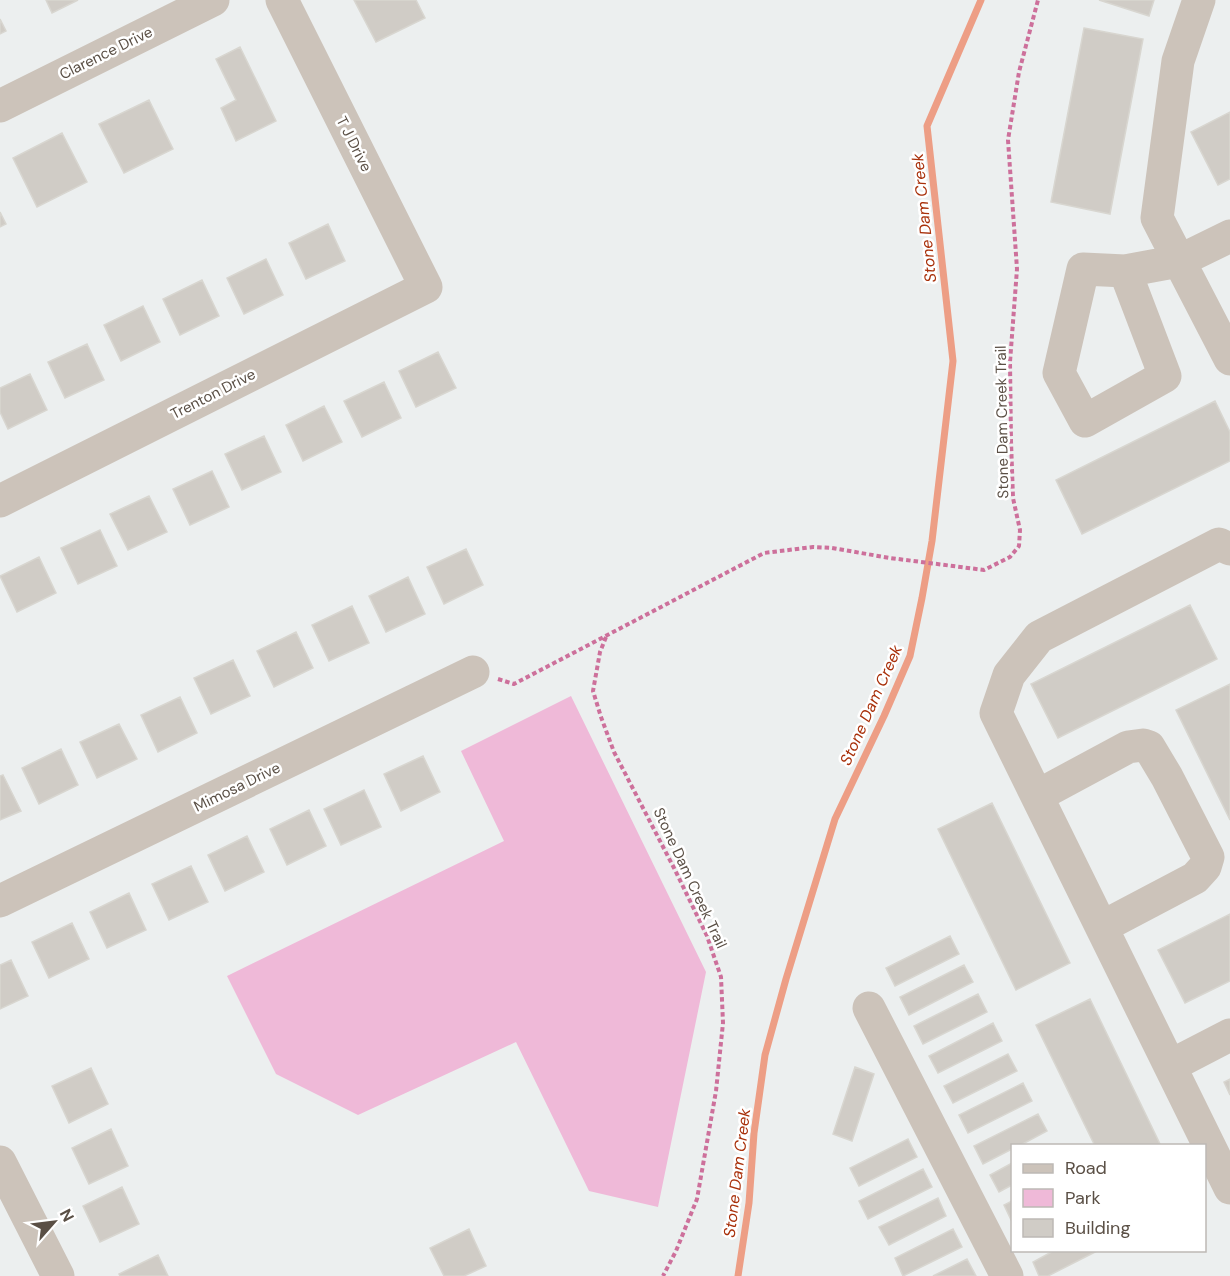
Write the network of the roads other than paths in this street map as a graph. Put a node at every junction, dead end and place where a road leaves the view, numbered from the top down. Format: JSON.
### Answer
{"nodes":[{"id":1,"x":213,"y":0,"type":"edge"},
{"id":2,"x":282,"y":0,"type":"edge"},
{"id":3,"x":1199,"y":0,"type":"edge"},
{"id":4,"x":0,"y":106,"type":"edge"},
{"id":5,"x":1230,"y":236,"type":"edge"},
{"id":6,"x":1179,"y":261,"type":"junction"},
{"id":7,"x":1125,"y":270,"type":"dead end"},
{"id":8,"x":426,"y":287,"type":"joint"},
{"id":9,"x":1230,"y":359,"type":"edge"},
{"id":10,"x":0,"y":501,"type":"edge"},
{"id":11,"x":1230,"y":549,"type":"edge"},
{"id":12,"x":473,"y":672,"type":"road end"},
{"id":13,"x":1037,"y":795,"type":"junction"},
{"id":14,"x":0,"y":901,"type":"edge"},
{"id":15,"x":1102,"y":927,"type":"junction"},
{"id":16,"x":869,"y":1008,"type":"dead end"},
{"id":17,"x":1230,"y":1035,"type":"edge"},
{"id":18,"x":1170,"y":1066,"type":"junction"},
{"id":19,"x":0,"y":1162,"type":"edge"},
{"id":20,"x":1230,"y":1188,"type":"edge"},
{"id":21,"x":58,"y":1276,"type":"edge"},
{"id":22,"x":1007,"y":1276,"type":"edge"}],
"edges":[{"from":1,"to":4,"type":"street","name":"Clarence Drive"},
{"from":2,"to":8,"type":"street","name":"T J Drive"},
{"from":3,"to":6,"type":"street"},
{"from":5,"to":6,"type":"street"},
{"from":6,"to":7,"type":"street"},
{"from":6,"to":9,"type":"street"},
{"from":8,"to":10,"type":"street","name":"Trenton Drive"},
{"from":11,"to":13,"type":"street"},
{"from":12,"to":14,"type":"street","name":"Mimosa Drive"},
{"from":13,"to":15,"type":"street"},
{"from":13,"to":15,"type":"street"},
{"from":15,"to":18,"type":"street"},
{"from":16,"to":22,"type":"street"},
{"from":17,"to":18,"type":"street"},
{"from":18,"to":20,"type":"street"},
{"from":19,"to":21,"type":"street"}]}
